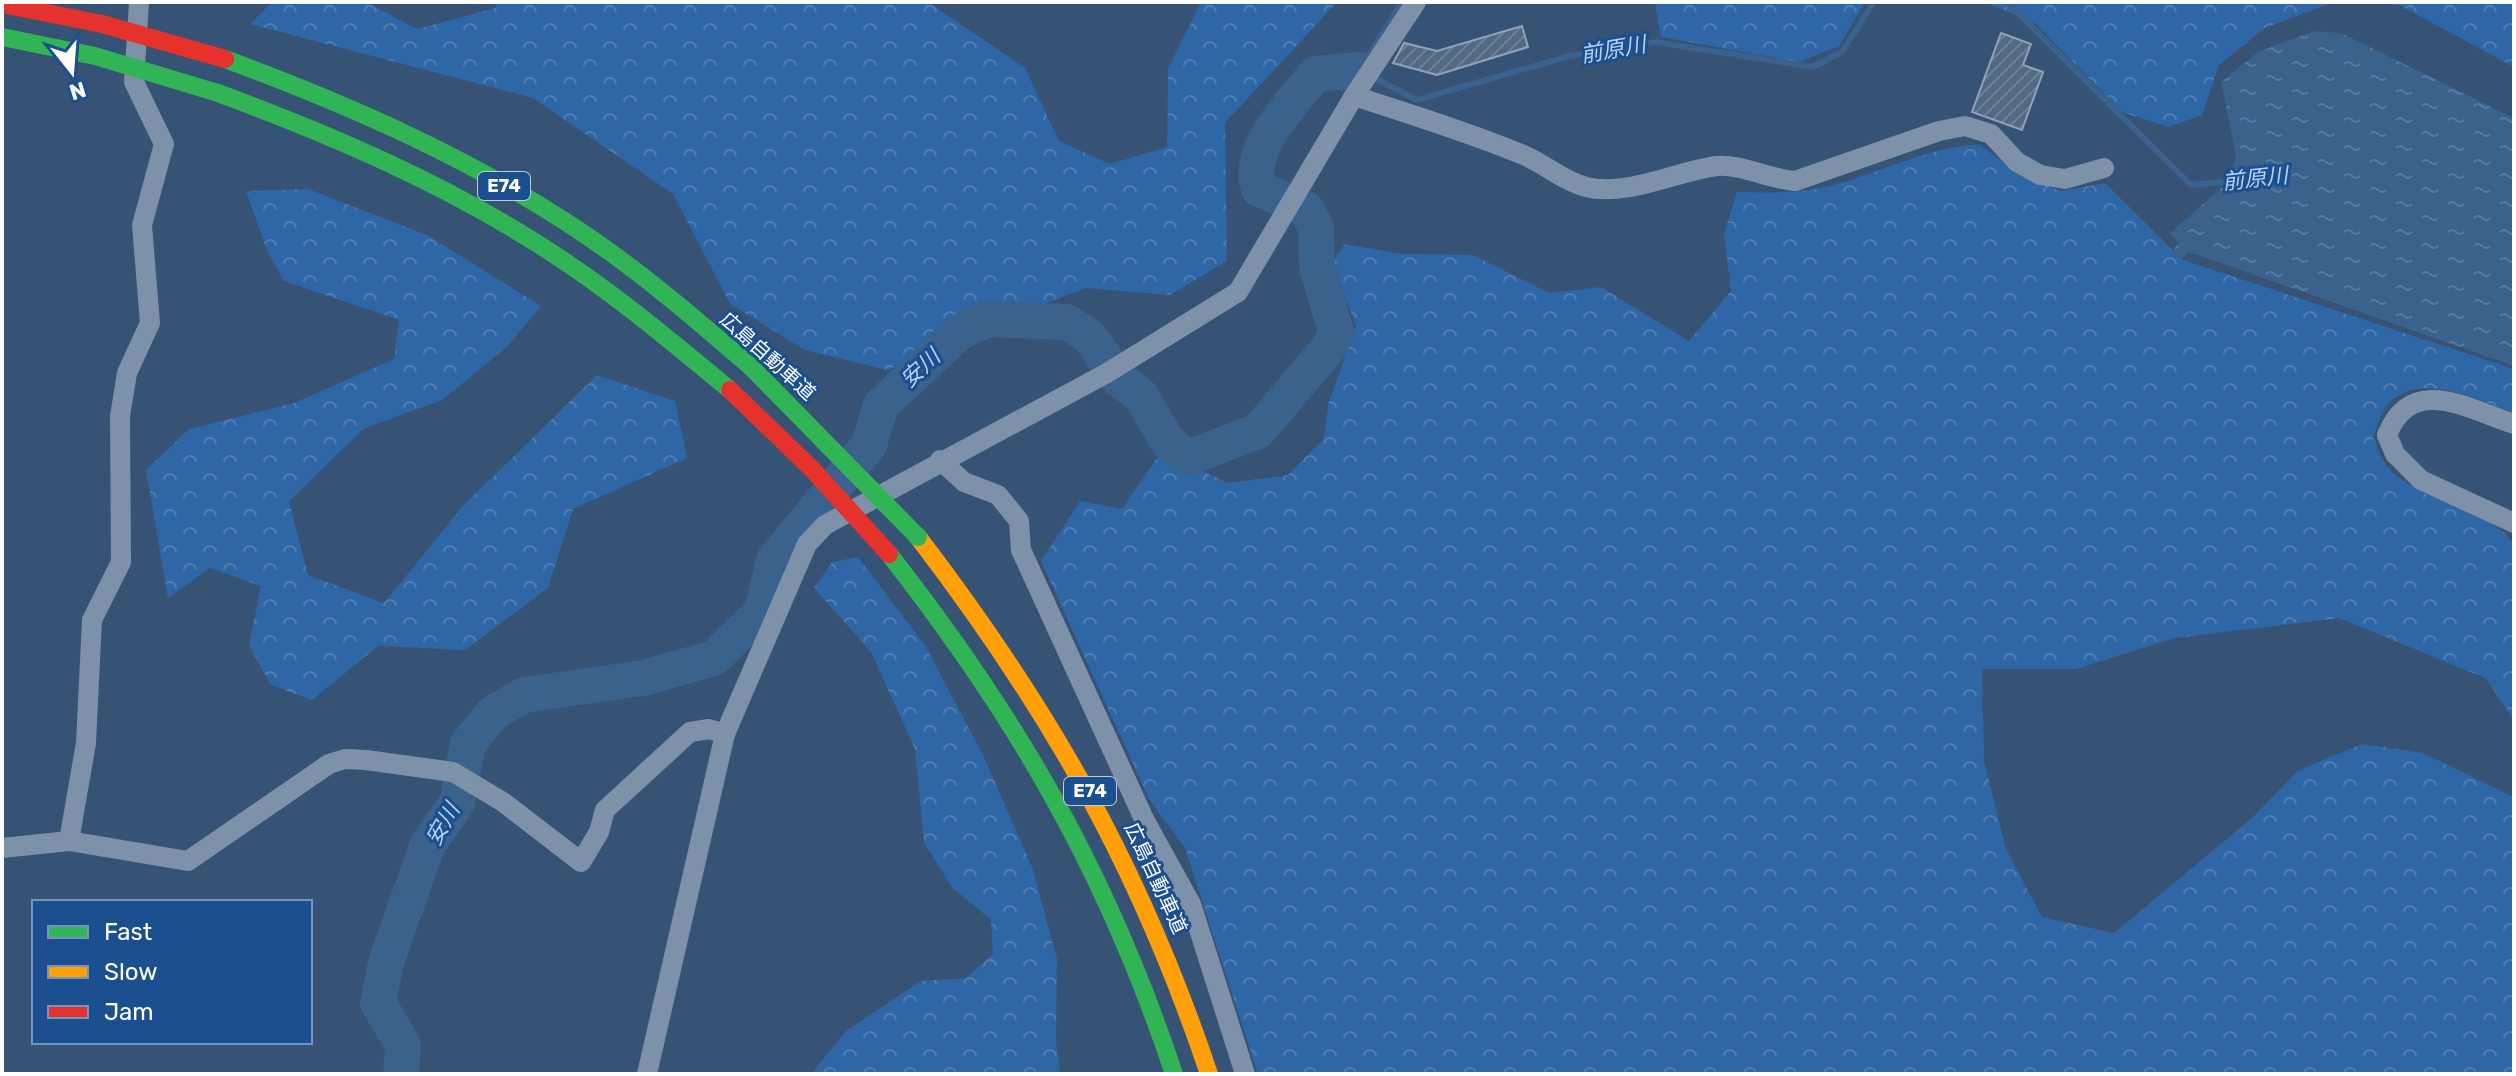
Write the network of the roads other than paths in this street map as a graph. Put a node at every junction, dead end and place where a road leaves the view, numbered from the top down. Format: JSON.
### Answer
{"nodes":[{"id":1,"x":139,"y":2,"type":"edge"},
{"id":2,"x":1416,"y":2,"type":"edge"},
{"id":3,"x":2,"y":4,"type":"edge"},
{"id":4,"x":2,"y":37,"type":"edge"},
{"id":5,"x":1354,"y":96,"type":"junction"},
{"id":6,"x":2104,"y":168,"type":"dead end"},
{"id":7,"x":2514,"y":424,"type":"edge"},
{"id":8,"x":940,"y":460,"type":"junction"},
{"id":9,"x":2514,"y":523,"type":"edge"},
{"id":10,"x":725,"y":734,"type":"junction"},
{"id":11,"x":69,"y":841,"type":"junction"},
{"id":12,"x":2,"y":848,"type":"edge"},
{"id":13,"x":647,"y":1074,"type":"edge"},
{"id":14,"x":1174,"y":1074,"type":"edge"},
{"id":15,"x":1209,"y":1074,"type":"edge"},
{"id":16,"x":1245,"y":1074,"type":"edge"}],
"edges":[{"from":1,"to":11,"type":"street"},
{"from":2,"to":5,"type":"street"},
{"from":3,"to":15,"type":"highway","name":"広島自動車道","number":"E74","bridge":true},
{"from":4,"to":14,"type":"highway","number":"E74","bridge":true},
{"from":5,"to":6,"type":"street"},
{"from":5,"to":8,"type":"street"},
{"from":7,"to":9,"type":"street"},
{"from":8,"to":10,"type":"street"},
{"from":8,"to":16,"type":"street"},
{"from":10,"to":11,"type":"street"},
{"from":10,"to":13,"type":"street"},
{"from":11,"to":12,"type":"street"}]}
